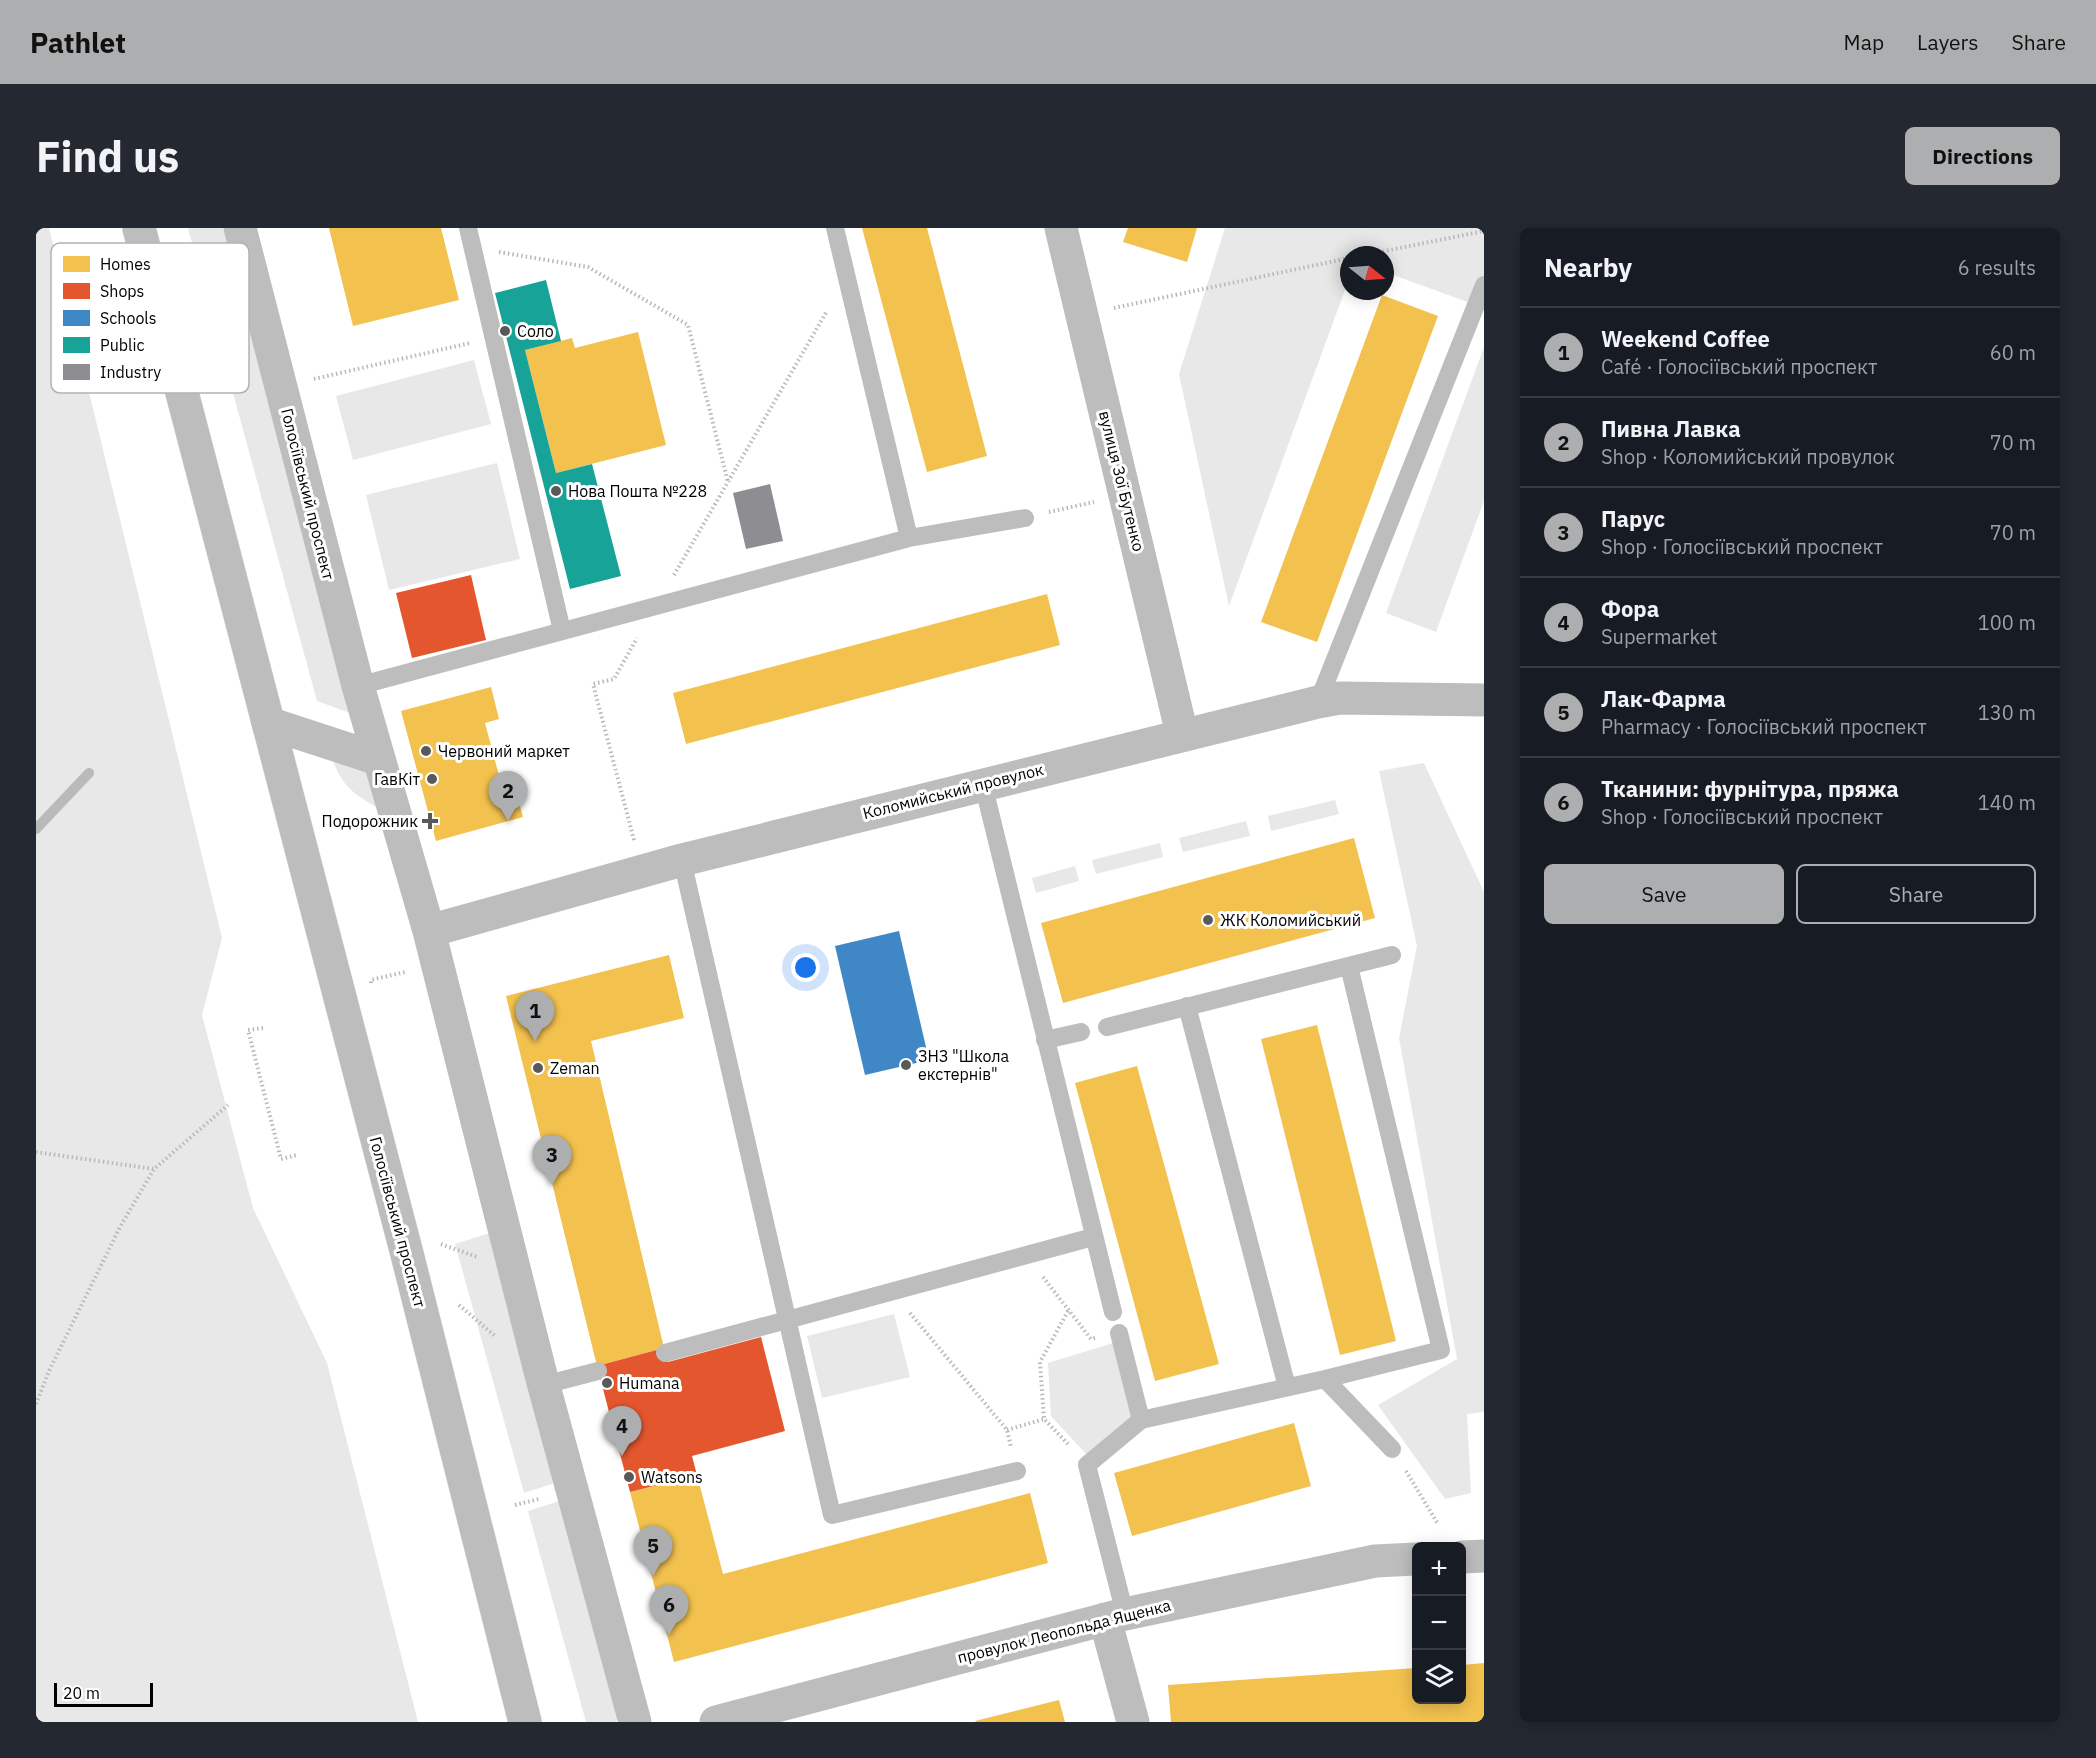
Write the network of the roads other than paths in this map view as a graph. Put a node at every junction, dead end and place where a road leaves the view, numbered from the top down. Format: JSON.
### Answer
{"nodes":[{"id":1,"x":139,"y":228,"type":"edge"},
{"id":2,"x":240,"y":228,"type":"edge"},
{"id":3,"x":468,"y":228,"type":"edge"},
{"id":4,"x":835,"y":228,"type":"edge"},
{"id":5,"x":1060,"y":228,"type":"edge"},
{"id":6,"x":143,"y":243,"type":"edge"},
{"id":7,"x":244,"y":243,"type":"edge"},
{"id":8,"x":249,"y":263,"type":"edge"},
{"id":9,"x":1484,"y":285,"type":"edge"},
{"id":10,"x":182,"y":393,"type":"edge"},
{"id":11,"x":1025,"y":518,"type":"road end"},
{"id":12,"x":909,"y":538,"type":"junction"},
{"id":13,"x":562,"y":631,"type":"junction"},
{"id":14,"x":358,"y":686,"type":"junction"},
{"id":15,"x":1484,"y":700,"type":"edge"},
{"id":16,"x":1318,"y":702,"type":"junction"},
{"id":17,"x":268,"y":723,"type":"junction"},
{"id":18,"x":1182,"y":734,"type":"junction"},
{"id":19,"x":378,"y":759,"type":"junction"},
{"id":20,"x":983,"y":784,"type":"junction"},
{"id":21,"x":682,"y":860,"type":"junction"},
{"id":22,"x":429,"y":931,"type":"junction"},
{"id":23,"x":1392,"y":955,"type":"dead end"},
{"id":24,"x":1349,"y":966,"type":"junction"},
{"id":25,"x":1186,"y":1006,"type":"junction"},
{"id":26,"x":1107,"y":1027,"type":"dead end"},
{"id":27,"x":1082,"y":1032,"type":"dead end"},
{"id":28,"x":1045,"y":1040,"type":"junction"},
{"id":29,"x":1093,"y":1237,"type":"junction"},
{"id":30,"x":1113,"y":1312,"type":"dead end"},
{"id":31,"x":788,"y":1319,"type":"junction"},
{"id":32,"x":1119,"y":1333,"type":"dead end"},
{"id":33,"x":665,"y":1353,"type":"dead end"},
{"id":34,"x":598,"y":1371,"type":"dead end"},
{"id":35,"x":1325,"y":1379,"type":"junction"},
{"id":36,"x":544,"y":1385,"type":"junction"},
{"id":37,"x":1287,"y":1387,"type":"junction"},
{"id":38,"x":1141,"y":1420,"type":"junction"},
{"id":39,"x":1392,"y":1449,"type":"road end"},
{"id":40,"x":1017,"y":1471,"type":"dead end"},
{"id":41,"x":1466,"y":1557,"type":"edge"},
{"id":42,"x":1484,"y":1557,"type":"edge"},
{"id":43,"x":1412,"y":1559,"type":"edge"},
{"id":44,"x":1115,"y":1616,"type":"junction"},
{"id":45,"x":525,"y":1722,"type":"edge"},
{"id":46,"x":635,"y":1722,"type":"edge"},
{"id":47,"x":716,"y":1722,"type":"edge"},
{"id":48,"x":1133,"y":1722,"type":"edge"}],
"edges":[{"from":1,"to":6,"type":"main road","name":"Голосіївський проспект"},
{"from":2,"to":7,"type":"main road","name":"Голосіївський проспект"},
{"from":3,"to":13,"type":"lane"},
{"from":4,"to":12,"type":"lane"},
{"from":5,"to":18,"type":"main road","name":"вулиця Зої Бутенко"},
{"from":8,"to":14,"type":"main road","name":"Голосіївський проспект"},
{"from":9,"to":16,"type":"lane"},
{"from":10,"to":17,"type":"main road","name":"Голосіївський проспект"},
{"from":11,"to":12,"type":"lane"},
{"from":12,"to":13,"type":"lane"},
{"from":13,"to":14,"type":"lane"},
{"from":14,"to":19,"type":"main road","name":"Голосіївський проспект"},
{"from":15,"to":16,"type":"main road","name":"Коломийський провулок"},
{"from":16,"to":18,"type":"main road","name":"Коломийський провулок"},
{"from":17,"to":19,"type":"main road"},
{"from":17,"to":45,"type":"main road","name":"Голосіївський проспект"},
{"from":18,"to":20,"type":"main road","name":"Коломийський провулок"},
{"from":19,"to":22,"type":"main road","name":"Голосіївський проспект"},
{"from":20,"to":21,"type":"main road","name":"Коломийський провулок"},
{"from":20,"to":28,"type":"lane"},
{"from":21,"to":22,"type":"main road","name":"Коломийський провулок"},
{"from":21,"to":31,"type":"lane"},
{"from":22,"to":36,"type":"main road","name":"Голосіївський проспект"},
{"from":23,"to":24,"type":"lane"},
{"from":24,"to":25,"type":"lane"},
{"from":24,"to":35,"type":"lane"},
{"from":25,"to":26,"type":"lane"},
{"from":25,"to":37,"type":"lane"},
{"from":27,"to":28,"type":"lane"},
{"from":28,"to":29,"type":"lane"},
{"from":29,"to":30,"type":"lane"},
{"from":29,"to":31,"type":"lane"},
{"from":31,"to":33,"type":"lane"},
{"from":31,"to":40,"type":"lane"},
{"from":32,"to":38,"type":"lane"},
{"from":34,"to":36,"type":"lane"},
{"from":35,"to":37,"type":"lane"},
{"from":35,"to":39,"type":"lane"},
{"from":36,"to":46,"type":"main road","name":"Голосіївський проспект"},
{"from":37,"to":38,"type":"lane"},
{"from":38,"to":44,"type":"lane"},
{"from":41,"to":42,"type":"main road"},
{"from":43,"to":44,"type":"main road","name":"провулок Леопольда Ященка"},
{"from":44,"to":47,"type":"main road","name":"провулок Леопольда Ященка"},
{"from":44,"to":48,"type":"main road"}]}
